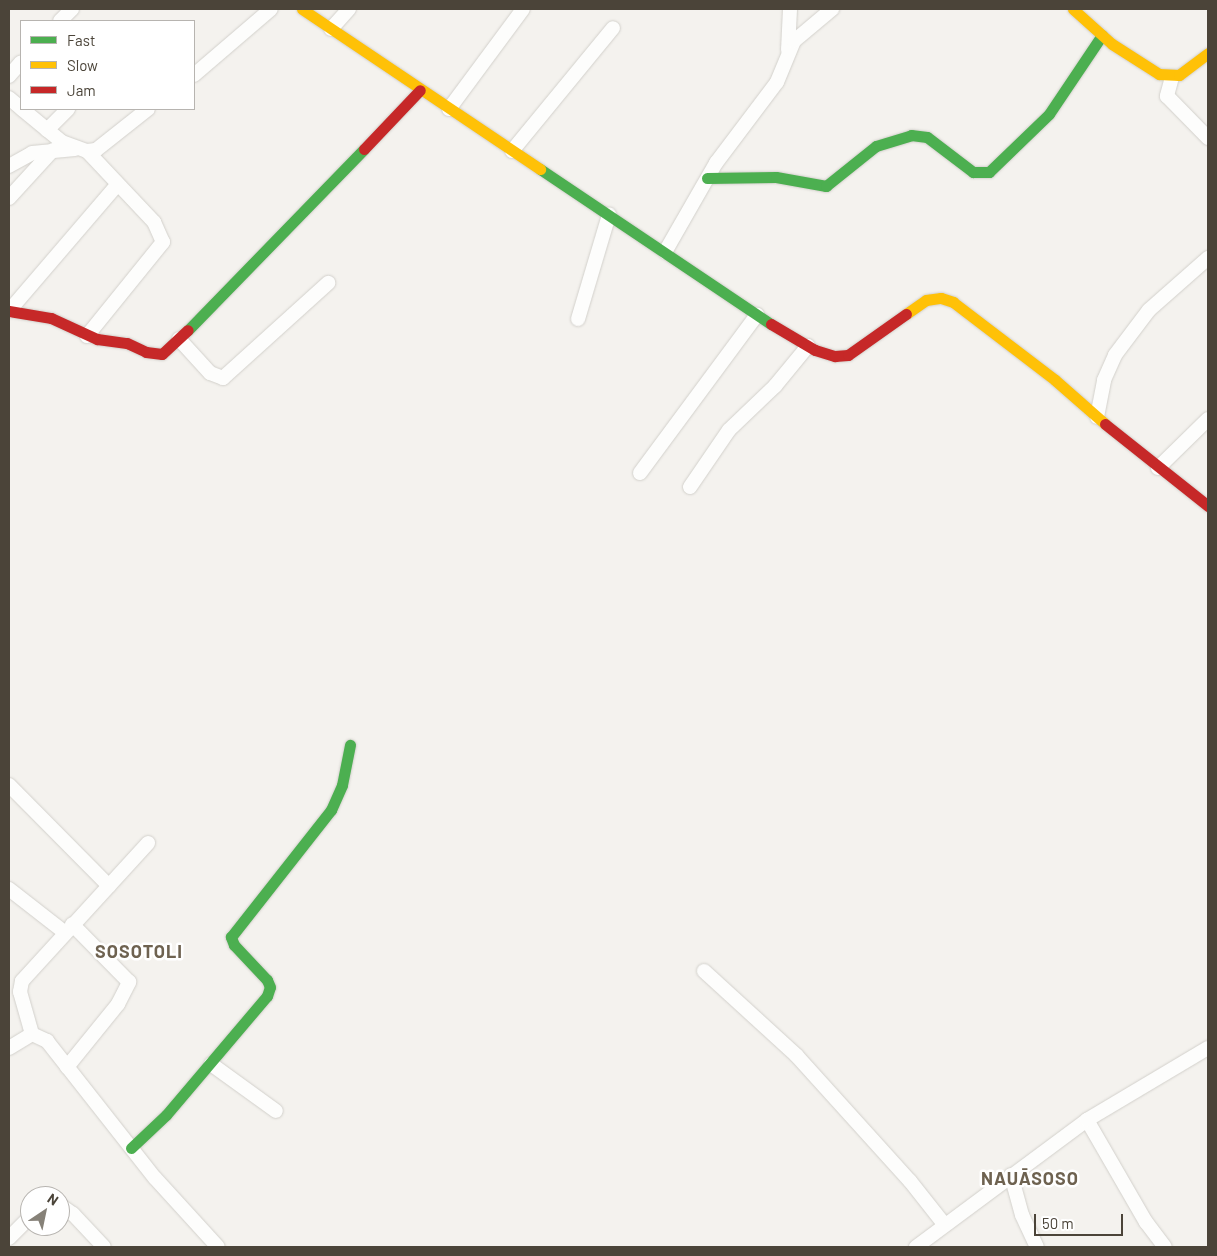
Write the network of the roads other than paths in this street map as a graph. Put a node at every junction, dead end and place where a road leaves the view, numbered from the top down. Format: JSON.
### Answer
{"nodes":[{"id":1,"x":72,"y":9,"type":"edge"},
{"id":2,"x":271,"y":9,"type":"edge"},
{"id":3,"x":302,"y":9,"type":"edge"},
{"id":4,"x":349,"y":9,"type":"edge"},
{"id":5,"x":523,"y":9,"type":"edge"},
{"id":6,"x":790,"y":9,"type":"edge"},
{"id":7,"x":832,"y":9,"type":"edge"},
{"id":8,"x":1073,"y":9,"type":"edge"},
{"id":9,"x":61,"y":20,"type":"edge"},
{"id":10,"x":613,"y":28,"type":"dead end"},
{"id":11,"x":331,"y":29,"type":"junction"},
{"id":12,"x":1102,"y":36,"type":"junction"},
{"id":13,"x":788,"y":52,"type":"junction"},
{"id":14,"x":1208,"y":53,"type":"edge"},
{"id":15,"x":20,"y":63,"type":"edge"},
{"id":16,"x":195,"y":74,"type":"edge"},
{"id":17,"x":9,"y":76,"type":"edge"},
{"id":18,"x":1172,"y":77,"type":"junction"},
{"id":19,"x":420,"y":90,"type":"junction"},
{"id":20,"x":9,"y":98,"type":"edge"},
{"id":21,"x":20,"y":108,"type":"edge"},
{"id":22,"x":449,"y":109,"type":"junction"},
{"id":23,"x":22,"y":110,"type":"edge"},
{"id":24,"x":67,"y":110,"type":"edge"},
{"id":25,"x":147,"y":110,"type":"edge"},
{"id":26,"x":47,"y":130,"type":"junction"},
{"id":27,"x":1208,"y":138,"type":"edge"},
{"id":28,"x":52,"y":150,"type":"junction"},
{"id":29,"x":81,"y":150,"type":"junction"},
{"id":30,"x":512,"y":151,"type":"junction"},
{"id":31,"x":9,"y":166,"type":"edge"},
{"id":32,"x":707,"y":178,"type":"junction"},
{"id":33,"x":118,"y":184,"type":"junction"},
{"id":34,"x":9,"y":198,"type":"edge"},
{"id":35,"x":609,"y":215,"type":"junction"},
{"id":36,"x":665,"y":252,"type":"junction"},
{"id":37,"x":1208,"y":258,"type":"edge"},
{"id":38,"x":328,"y":283,"type":"dead end"},
{"id":39,"x":9,"y":311,"type":"edge"},
{"id":40,"x":757,"y":315,"type":"junction"},
{"id":41,"x":578,"y":319,"type":"dead end"},
{"id":42,"x":87,"y":336,"type":"junction"},
{"id":43,"x":179,"y":339,"type":"junction"},
{"id":44,"x":808,"y":346,"type":"junction"},
{"id":45,"x":1098,"y":417,"type":"junction"},
{"id":46,"x":1208,"y":419,"type":"edge"},
{"id":47,"x":1158,"y":468,"type":"junction"},
{"id":48,"x":640,"y":473,"type":"dead end"},
{"id":49,"x":690,"y":487,"type":"dead end"},
{"id":50,"x":1208,"y":506,"type":"edge"},
{"id":51,"x":350,"y":745,"type":"dead end"},
{"id":52,"x":9,"y":785,"type":"edge"},
{"id":53,"x":148,"y":843,"type":"dead end"},
{"id":54,"x":109,"y":886,"type":"junction"},
{"id":55,"x":9,"y":889,"type":"edge"},
{"id":56,"x":68,"y":928,"type":"junction"},
{"id":57,"x":704,"y":971,"type":"dead end"},
{"id":58,"x":15,"y":997,"type":"edge"},
{"id":59,"x":32,"y":1034,"type":"junction"},
{"id":60,"x":9,"y":1048,"type":"edge"},
{"id":61,"x":1208,"y":1048,"type":"edge"},
{"id":62,"x":211,"y":1064,"type":"junction"},
{"id":63,"x":67,"y":1066,"type":"junction"},
{"id":64,"x":276,"y":1111,"type":"dead end"},
{"id":65,"x":1087,"y":1120,"type":"junction"},
{"id":66,"x":131,"y":1148,"type":"junction"},
{"id":67,"x":1011,"y":1175,"type":"junction"},
{"id":68,"x":70,"y":1211,"type":"edge"},
{"id":69,"x":944,"y":1224,"type":"junction"},
{"id":70,"x":20,"y":1227,"type":"edge"},
{"id":71,"x":9,"y":1238,"type":"edge"},
{"id":72,"x":104,"y":1247,"type":"edge"},
{"id":73,"x":218,"y":1247,"type":"edge"},
{"id":74,"x":916,"y":1247,"type":"edge"},
{"id":75,"x":1036,"y":1247,"type":"edge"},
{"id":76,"x":1165,"y":1247,"type":"edge"}],
"edges":[{"from":1,"to":9,"type":"street"},
{"from":2,"to":16,"type":"street"},
{"from":3,"to":11,"type":"street"},
{"from":4,"to":11,"type":"street"},
{"from":5,"to":22,"type":"street"},
{"from":6,"to":13,"type":"street"},
{"from":7,"to":13,"type":"street"},
{"from":8,"to":12,"type":"street"},
{"from":10,"to":30,"type":"street"},
{"from":11,"to":19,"type":"street"},
{"from":12,"to":18,"type":"street"},
{"from":12,"to":32,"type":"street"},
{"from":13,"to":32,"type":"street"},
{"from":14,"to":18,"type":"street"},
{"from":15,"to":17,"type":"street"},
{"from":18,"to":27,"type":"street"},
{"from":19,"to":22,"type":"street"},
{"from":19,"to":43,"type":"street"},
{"from":20,"to":21,"type":"street"},
{"from":22,"to":30,"type":"street"},
{"from":23,"to":26,"type":"street"},
{"from":24,"to":26,"type":"street"},
{"from":25,"to":29,"type":"street"},
{"from":26,"to":29,"type":"street"},
{"from":28,"to":29,"type":"street"},
{"from":28,"to":31,"type":"street"},
{"from":28,"to":34,"type":"street"},
{"from":29,"to":33,"type":"street"},
{"from":30,"to":35,"type":"street"},
{"from":32,"to":36,"type":"street"},
{"from":33,"to":39,"type":"street"},
{"from":33,"to":42,"type":"street"},
{"from":35,"to":36,"type":"street"},
{"from":35,"to":41,"type":"street"},
{"from":36,"to":40,"type":"street"},
{"from":37,"to":45,"type":"street"},
{"from":38,"to":43,"type":"street"},
{"from":39,"to":42,"type":"street"},
{"from":40,"to":44,"type":"street"},
{"from":40,"to":48,"type":"street"},
{"from":42,"to":43,"type":"street"},
{"from":44,"to":45,"type":"street"},
{"from":44,"to":49,"type":"street"},
{"from":45,"to":47,"type":"street"},
{"from":46,"to":47,"type":"street"},
{"from":47,"to":50,"type":"street"},
{"from":51,"to":62,"type":"street"},
{"from":52,"to":54,"type":"street"},
{"from":53,"to":54,"type":"street"},
{"from":54,"to":56,"type":"street"},
{"from":55,"to":56,"type":"street"},
{"from":56,"to":58,"type":"street"},
{"from":56,"to":63,"type":"street"},
{"from":57,"to":69,"type":"street"},
{"from":58,"to":59,"type":"street"},
{"from":59,"to":60,"type":"street"},
{"from":59,"to":63,"type":"street"},
{"from":61,"to":65,"type":"street"},
{"from":62,"to":64,"type":"street"},
{"from":62,"to":66,"type":"street"},
{"from":63,"to":66,"type":"street"},
{"from":65,"to":67,"type":"street"},
{"from":65,"to":76,"type":"street"},
{"from":66,"to":73,"type":"street"},
{"from":67,"to":69,"type":"street"},
{"from":67,"to":75,"type":"street"},
{"from":68,"to":72,"type":"street"},
{"from":69,"to":74,"type":"street"},
{"from":70,"to":71,"type":"street"}]}
